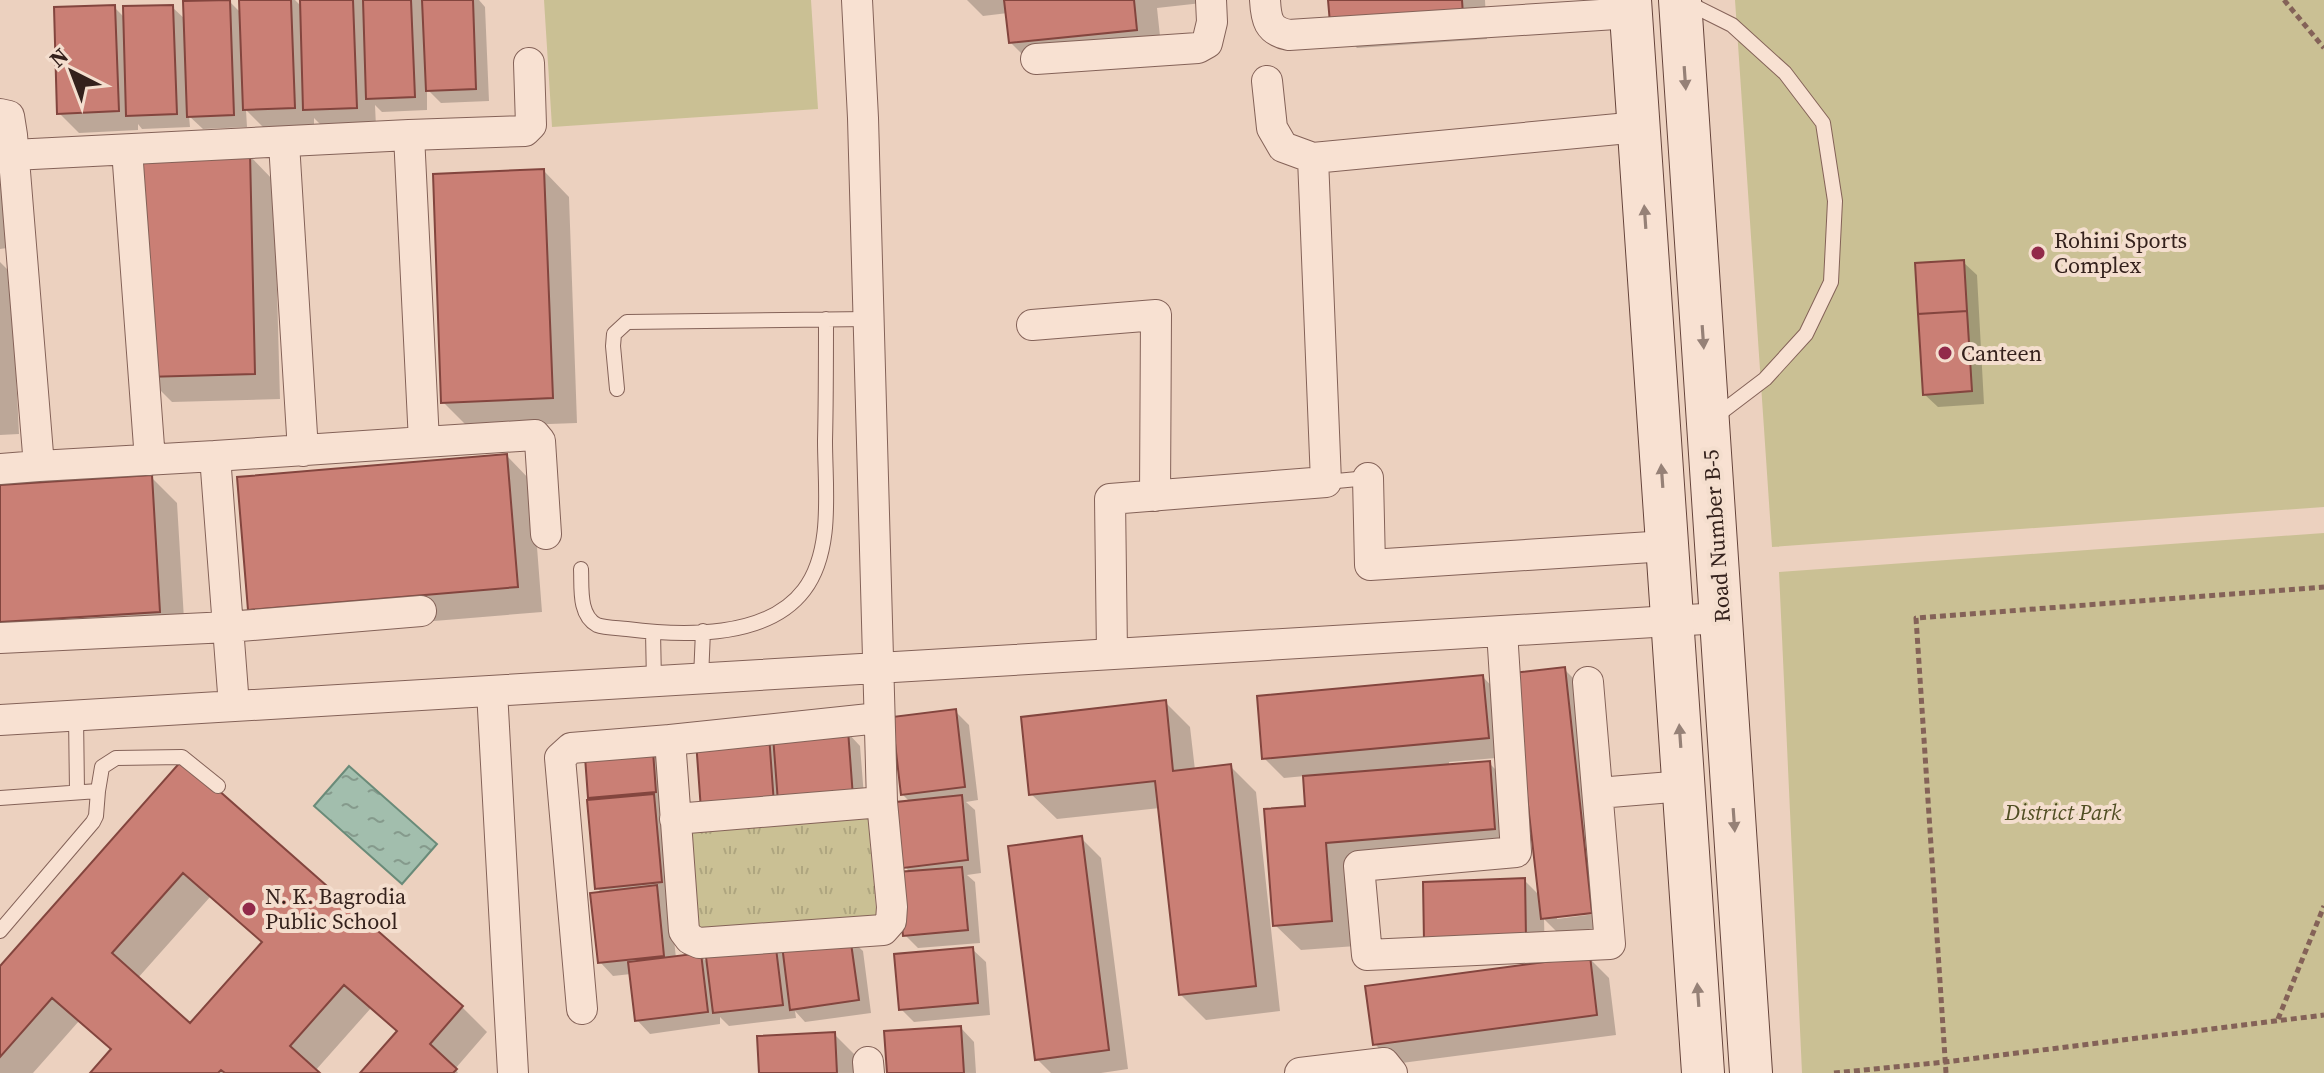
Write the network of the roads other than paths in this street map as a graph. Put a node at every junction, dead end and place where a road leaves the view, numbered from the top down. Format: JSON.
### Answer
{"nodes":[{"id":1,"x":857,"y":0,"type":"edge"},
{"id":2,"x":1211,"y":0,"type":"edge"},
{"id":3,"x":1265,"y":0,"type":"edge"},
{"id":4,"x":1681,"y":0,"type":"edge"},
{"id":5,"x":1630,"y":6,"type":"edge"},
{"id":6,"x":1551,"y":9,"type":"edge"},
{"id":7,"x":1036,"y":59,"type":"dead end"},
{"id":8,"x":529,"y":63,"type":"dead end"},
{"id":9,"x":1267,"y":81,"type":"dead end"},
{"id":10,"x":0,"y":114,"type":"edge"},
{"id":11,"x":1639,"y":127,"type":"junction"},
{"id":12,"x":409,"y":135,"type":"junction"},
{"id":13,"x":284,"y":143,"type":"junction"},
{"id":14,"x":127,"y":150,"type":"junction"},
{"id":15,"x":13,"y":155,"type":"junction"},
{"id":16,"x":1313,"y":158,"type":"junction"},
{"id":17,"x":826,"y":319,"type":"junction"},
{"id":18,"x":868,"y":319,"type":"junction"},
{"id":19,"x":1032,"y":325,"type":"dead end"},
{"id":20,"x":617,"y":389,"type":"dead end"},
{"id":21,"x":1708,"y":422,"type":"junction"},
{"id":22,"x":424,"y":442,"type":"junction"},
{"id":23,"x":303,"y":451,"type":"junction"},
{"id":24,"x":215,"y":456,"type":"junction"},
{"id":25,"x":150,"y":460,"type":"junction"},
{"id":26,"x":39,"y":466,"type":"junction"},
{"id":27,"x":0,"y":469,"type":"edge"},
{"id":28,"x":1368,"y":478,"type":"joint"},
{"id":29,"x":1326,"y":482,"type":"junction"},
{"id":30,"x":1155,"y":496,"type":"junction"},
{"id":31,"x":546,"y":534,"type":"dead end"},
{"id":32,"x":1667,"y":546,"type":"junction"},
{"id":33,"x":581,"y":569,"type":"dead end"},
{"id":34,"x":421,"y":611,"type":"dead end"},
{"id":35,"x":1721,"y":618,"type":"junction"},
{"id":36,"x":1673,"y":621,"type":"junction"},
{"id":37,"x":228,"y":627,"type":"junction"},
{"id":38,"x":703,"y":631,"type":"junction"},
{"id":39,"x":1502,"y":631,"type":"junction"},
{"id":40,"x":653,"y":632,"type":"junction"},
{"id":41,"x":0,"y":638,"type":"edge"},
{"id":42,"x":1112,"y":653,"type":"junction"},
{"id":43,"x":877,"y":666,"type":"junction"},
{"id":44,"x":701,"y":678,"type":"junction"},
{"id":45,"x":654,"y":682,"type":"junction"},
{"id":46,"x":1588,"y":682,"type":"dead end"},
{"id":47,"x":492,"y":691,"type":"junction"},
{"id":48,"x":234,"y":706,"type":"junction"},
{"id":49,"x":76,"y":716,"type":"junction"},
{"id":50,"x":879,"y":718,"type":"junction"},
{"id":51,"x":0,"y":720,"type":"edge"},
{"id":52,"x":670,"y":740,"type":"junction"},
{"id":53,"x":218,"y":786,"type":"dead end"},
{"id":54,"x":1684,"y":786,"type":"junction"},
{"id":55,"x":77,"y":791,"type":"junction"},
{"id":56,"x":98,"y":791,"type":"junction"},
{"id":57,"x":1598,"y":793,"type":"junction"},
{"id":58,"x":0,"y":798,"type":"edge"},
{"id":59,"x":882,"y":802,"type":"junction"},
{"id":60,"x":675,"y":819,"type":"junction"},
{"id":61,"x":0,"y":931,"type":"edge"},
{"id":62,"x":582,"y":1009,"type":"dead end"},
{"id":63,"x":513,"y":1073,"type":"edge"},
{"id":64,"x":1300,"y":1073,"type":"edge"},
{"id":65,"x":1392,"y":1073,"type":"edge"},
{"id":66,"x":1703,"y":1073,"type":"edge"},
{"id":67,"x":1751,"y":1073,"type":"edge"}],
"edges":[{"from":1,"to":18,"type":"street"},
{"from":2,"to":7,"type":"street"},
{"from":3,"to":6,"type":"street"},
{"from":4,"to":21,"type":"street","name":"Road Number B-5","one_way":true},
{"from":4,"to":21,"type":"lane"},
{"from":5,"to":6,"type":"street"},
{"from":5,"to":11,"type":"street"},
{"from":8,"to":12,"type":"street"},
{"from":9,"to":16,"type":"street"},
{"from":10,"to":15,"type":"street"},
{"from":11,"to":16,"type":"street"},
{"from":32,"to":11,"type":"street","one_way":true},
{"from":12,"to":13,"type":"street"},
{"from":12,"to":22,"type":"street"},
{"from":13,"to":14,"type":"street"},
{"from":13,"to":23,"type":"street"},
{"from":14,"to":15,"type":"street"},
{"from":14,"to":25,"type":"street"},
{"from":15,"to":26,"type":"street"},
{"from":16,"to":29,"type":"street"},
{"from":17,"to":18,"type":"lane"},
{"from":17,"to":20,"type":"lane"},
{"from":17,"to":38,"type":"lane"},
{"from":18,"to":43,"type":"street"},
{"from":19,"to":30,"type":"street"},
{"from":21,"to":35,"type":"street","name":"Road Number B-5"},
{"from":22,"to":23,"type":"street"},
{"from":22,"to":31,"type":"street"},
{"from":23,"to":24,"type":"street"},
{"from":24,"to":25,"type":"street"},
{"from":24,"to":37,"type":"street"},
{"from":25,"to":26,"type":"street"},
{"from":26,"to":27,"type":"street"},
{"from":28,"to":29,"type":"lane"},
{"from":28,"to":32,"type":"street"},
{"from":29,"to":30,"type":"street"},
{"from":30,"to":42,"type":"street"},
{"from":32,"to":36,"type":"street"},
{"from":33,"to":40,"type":"lane"},
{"from":34,"to":37,"type":"street"},
{"from":35,"to":36,"type":"street"},
{"from":35,"to":67,"type":"street","name":"Road Number B-5","one_way":true},
{"from":36,"to":39,"type":"street"},
{"from":54,"to":36,"type":"street","one_way":true},
{"from":37,"to":41,"type":"street"},
{"from":37,"to":48,"type":"street"},
{"from":38,"to":40,"type":"lane"},
{"from":38,"to":44,"type":"lane"},
{"from":39,"to":42,"type":"street"},
{"from":39,"to":57,"type":"street"},
{"from":40,"to":45,"type":"lane"},
{"from":42,"to":43,"type":"street"},
{"from":43,"to":44,"type":"street"},
{"from":43,"to":50,"type":"street"},
{"from":44,"to":45,"type":"street"},
{"from":45,"to":47,"type":"street"},
{"from":46,"to":57,"type":"street"},
{"from":47,"to":48,"type":"street"},
{"from":47,"to":63,"type":"street"},
{"from":48,"to":49,"type":"street"},
{"from":49,"to":51,"type":"street"},
{"from":49,"to":55,"type":"lane"},
{"from":50,"to":52,"type":"street"},
{"from":50,"to":59,"type":"street"},
{"from":52,"to":60,"type":"street"},
{"from":52,"to":62,"type":"street"},
{"from":53,"to":56,"type":"lane"},
{"from":54,"to":57,"type":"street"},
{"from":66,"to":54,"type":"street","one_way":true},
{"from":55,"to":56,"type":"lane"},
{"from":55,"to":58,"type":"lane"},
{"from":56,"to":61,"type":"lane"},
{"from":59,"to":60,"type":"street"},
{"from":59,"to":60,"type":"street"},
{"from":64,"to":65,"type":"street"}]}
